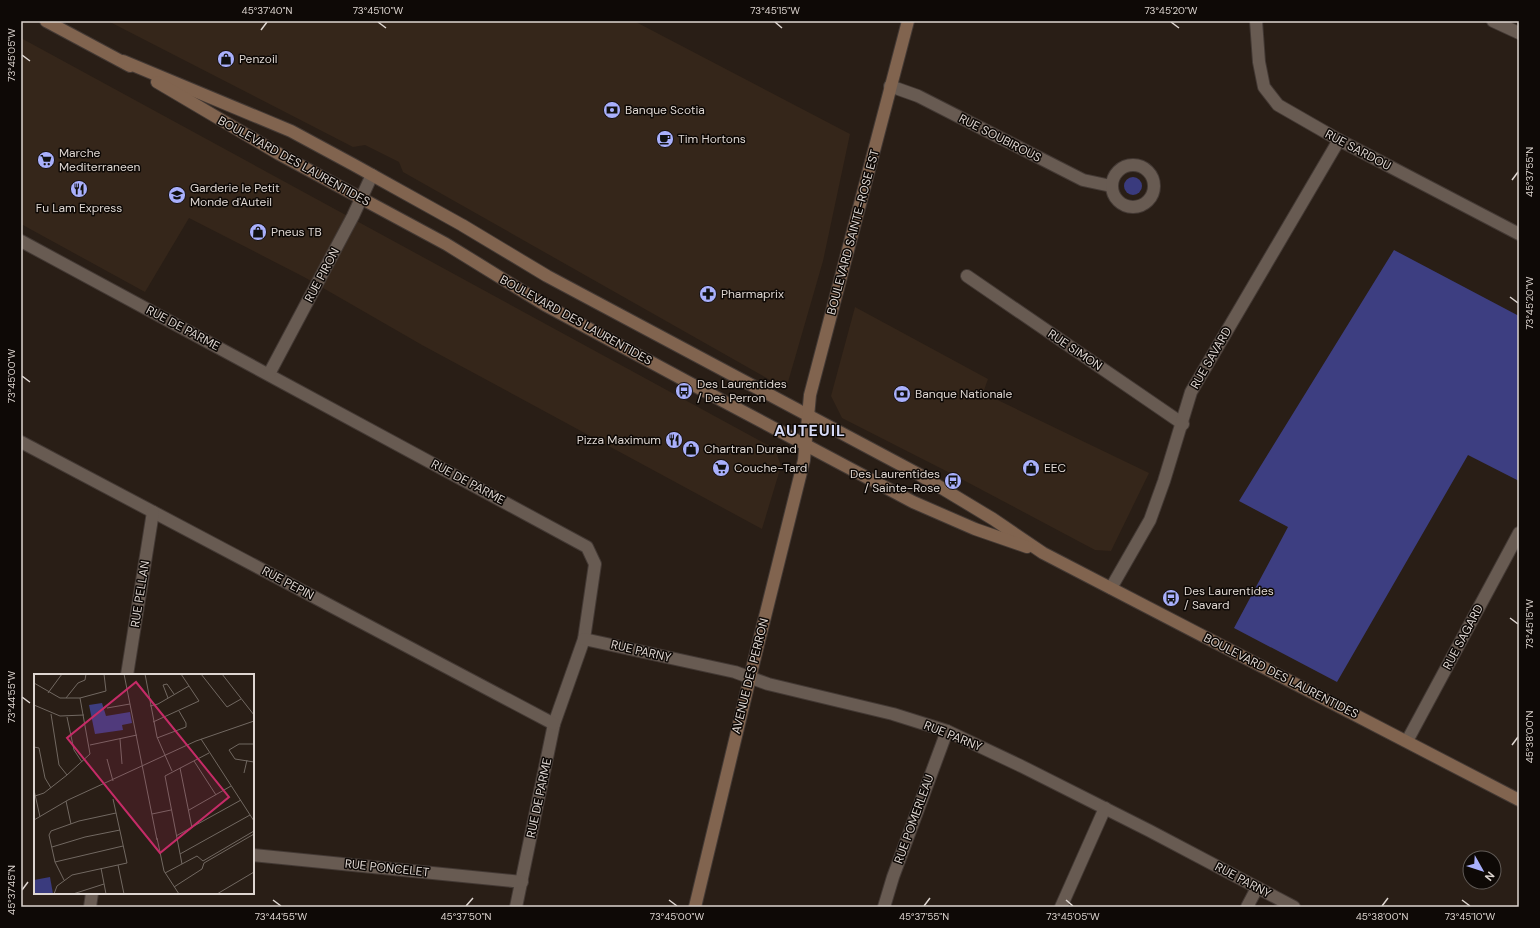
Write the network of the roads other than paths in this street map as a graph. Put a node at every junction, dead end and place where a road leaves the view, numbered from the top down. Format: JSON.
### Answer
{"nodes":[{"id":1,"x":46,"y":21,"type":"edge"},
{"id":2,"x":908,"y":21,"type":"edge"},
{"id":3,"x":1256,"y":21,"type":"edge"},
{"id":4,"x":1493,"y":21,"type":"edge"},
{"id":5,"x":1519,"y":33,"type":"edge"},
{"id":6,"x":123,"y":61,"type":"junction"},
{"id":7,"x":890,"y":86,"type":"junction"},
{"id":8,"x":1339,"y":140,"type":"junction"},
{"id":9,"x":372,"y":175,"type":"junction"},
{"id":10,"x":1112,"y":186,"type":"dead end"},
{"id":11,"x":361,"y":198,"type":"junction"},
{"id":12,"x":1519,"y":234,"type":"edge"},
{"id":13,"x":21,"y":243,"type":"edge"},
{"id":14,"x":967,"y":276,"type":"dead end"},
{"id":15,"x":269,"y":374,"type":"junction"},
{"id":16,"x":808,"y":416,"type":"junction"},
{"id":17,"x":1183,"y":424,"type":"junction"},
{"id":18,"x":21,"y":442,"type":"edge"},
{"id":19,"x":805,"y":444,"type":"junction"},
{"id":20,"x":153,"y":512,"type":"junction"},
{"id":21,"x":1519,"y":533,"type":"edge"},
{"id":22,"x":1043,"y":553,"type":"junction"},
{"id":23,"x":1111,"y":588,"type":"junction"},
{"id":24,"x":584,"y":639,"type":"junction"},
{"id":25,"x":127,"y":674,"type":"edge"},
{"id":26,"x":750,"y":677,"type":"junction"},
{"id":27,"x":554,"y":724,"type":"junction"},
{"id":28,"x":947,"y":731,"type":"junction"},
{"id":29,"x":1406,"y":741,"type":"junction"},
{"id":30,"x":1519,"y":800,"type":"edge"},
{"id":31,"x":1105,"y":808,"type":"junction"},
{"id":32,"x":254,"y":855,"type":"edge"},
{"id":33,"x":522,"y":882,"type":"junction"},
{"id":34,"x":1257,"y":888,"type":"junction"},
{"id":35,"x":92,"y":894,"type":"edge"},
{"id":36,"x":90,"y":907,"type":"edge"},
{"id":37,"x":516,"y":907,"type":"edge"},
{"id":38,"x":695,"y":907,"type":"edge"},
{"id":39,"x":884,"y":907,"type":"edge"},
{"id":40,"x":1061,"y":907,"type":"edge"},
{"id":41,"x":1247,"y":907,"type":"edge"},
{"id":42,"x":1294,"y":907,"type":"edge"}],
"edges":[{"from":1,"to":6,"type":"main road","name":"BOULEVARD DES LAURENTIDES"},
{"from":2,"to":7,"type":"main road","name":"BOULEVARD SAINTE-ROSE EST"},
{"from":3,"to":8,"type":"street","name":"RUE SARDOU"},
{"from":4,"to":5,"type":"street"},
{"from":6,"to":9,"type":"main road","name":"BOULEVARD DES LAURENTIDES"},
{"from":6,"to":11,"type":"main road","name":"BOULEVARD DES LAURENTIDES"},
{"from":7,"to":10,"type":"street","name":"RUE SOUBIROUS"},
{"from":7,"to":16,"type":"main road","name":"BOULEVARD SAINTE-ROSE EST"},
{"from":8,"to":12,"type":"street","name":"RUE SARDOU"},
{"from":8,"to":17,"type":"street","name":"RUE SAVARD"},
{"from":9,"to":11,"type":"street","name":"RUE PIRON"},
{"from":9,"to":16,"type":"main road","name":"BOULEVARD DES LAURENTIDES"},
{"from":11,"to":15,"type":"street","name":"RUE PIRON"},
{"from":11,"to":19,"type":"main road","name":"BOULEVARD DES LAURENTIDES"},
{"from":13,"to":15,"type":"street","name":"RUE DE PARME"},
{"from":14,"to":17,"type":"street","name":"RUE SIMON"},
{"from":15,"to":24,"type":"street","name":"RUE DE PARME"},
{"from":16,"to":19,"type":"main road","name":"BOULEVARD SAINTE-ROSE EST"},
{"from":16,"to":22,"type":"main road","name":"BOULEVARD DES LAURENTIDES"},
{"from":17,"to":23,"type":"street","name":"RUE SAVARD"},
{"from":18,"to":20,"type":"street","name":"RUE PEPIN"},
{"from":19,"to":22,"type":"main road","name":"BOULEVARD DES LAURENTIDES"},
{"from":19,"to":26,"type":"main road","name":"AVENUE DES PERRON"},
{"from":20,"to":25,"type":"street","name":"RUE PELLAN"},
{"from":20,"to":27,"type":"street","name":"RUE PEPIN"},
{"from":21,"to":29,"type":"street","name":"RUE SAGARD"},
{"from":22,"to":23,"type":"main road","name":"BOULEVARD DES LAURENTIDES"},
{"from":23,"to":29,"type":"main road","name":"BOULEVARD DES LAURENTIDES"},
{"from":24,"to":26,"type":"street","name":"RUE PARNY"},
{"from":24,"to":27,"type":"street","name":"RUE DE PARME"},
{"from":26,"to":28,"type":"street","name":"RUE PARNY"},
{"from":26,"to":38,"type":"main road","name":"AVENUE DES PERRON"},
{"from":27,"to":33,"type":"street","name":"RUE DE PARME"},
{"from":28,"to":31,"type":"street","name":"RUE PARNY"},
{"from":28,"to":39,"type":"street","name":"RUE POMERLEAU"},
{"from":29,"to":30,"type":"main road","name":"BOULEVARD DES LAURENTIDES"},
{"from":31,"to":34,"type":"street","name":"RUE PARNY"},
{"from":31,"to":40,"type":"street"},
{"from":32,"to":33,"type":"street","name":"RUE PONCELET"},
{"from":33,"to":37,"type":"street","name":"RUE DE PARME"},
{"from":34,"to":41,"type":"street"},
{"from":34,"to":42,"type":"street","name":"RUE PARNY"},
{"from":35,"to":36,"type":"street"}]}
